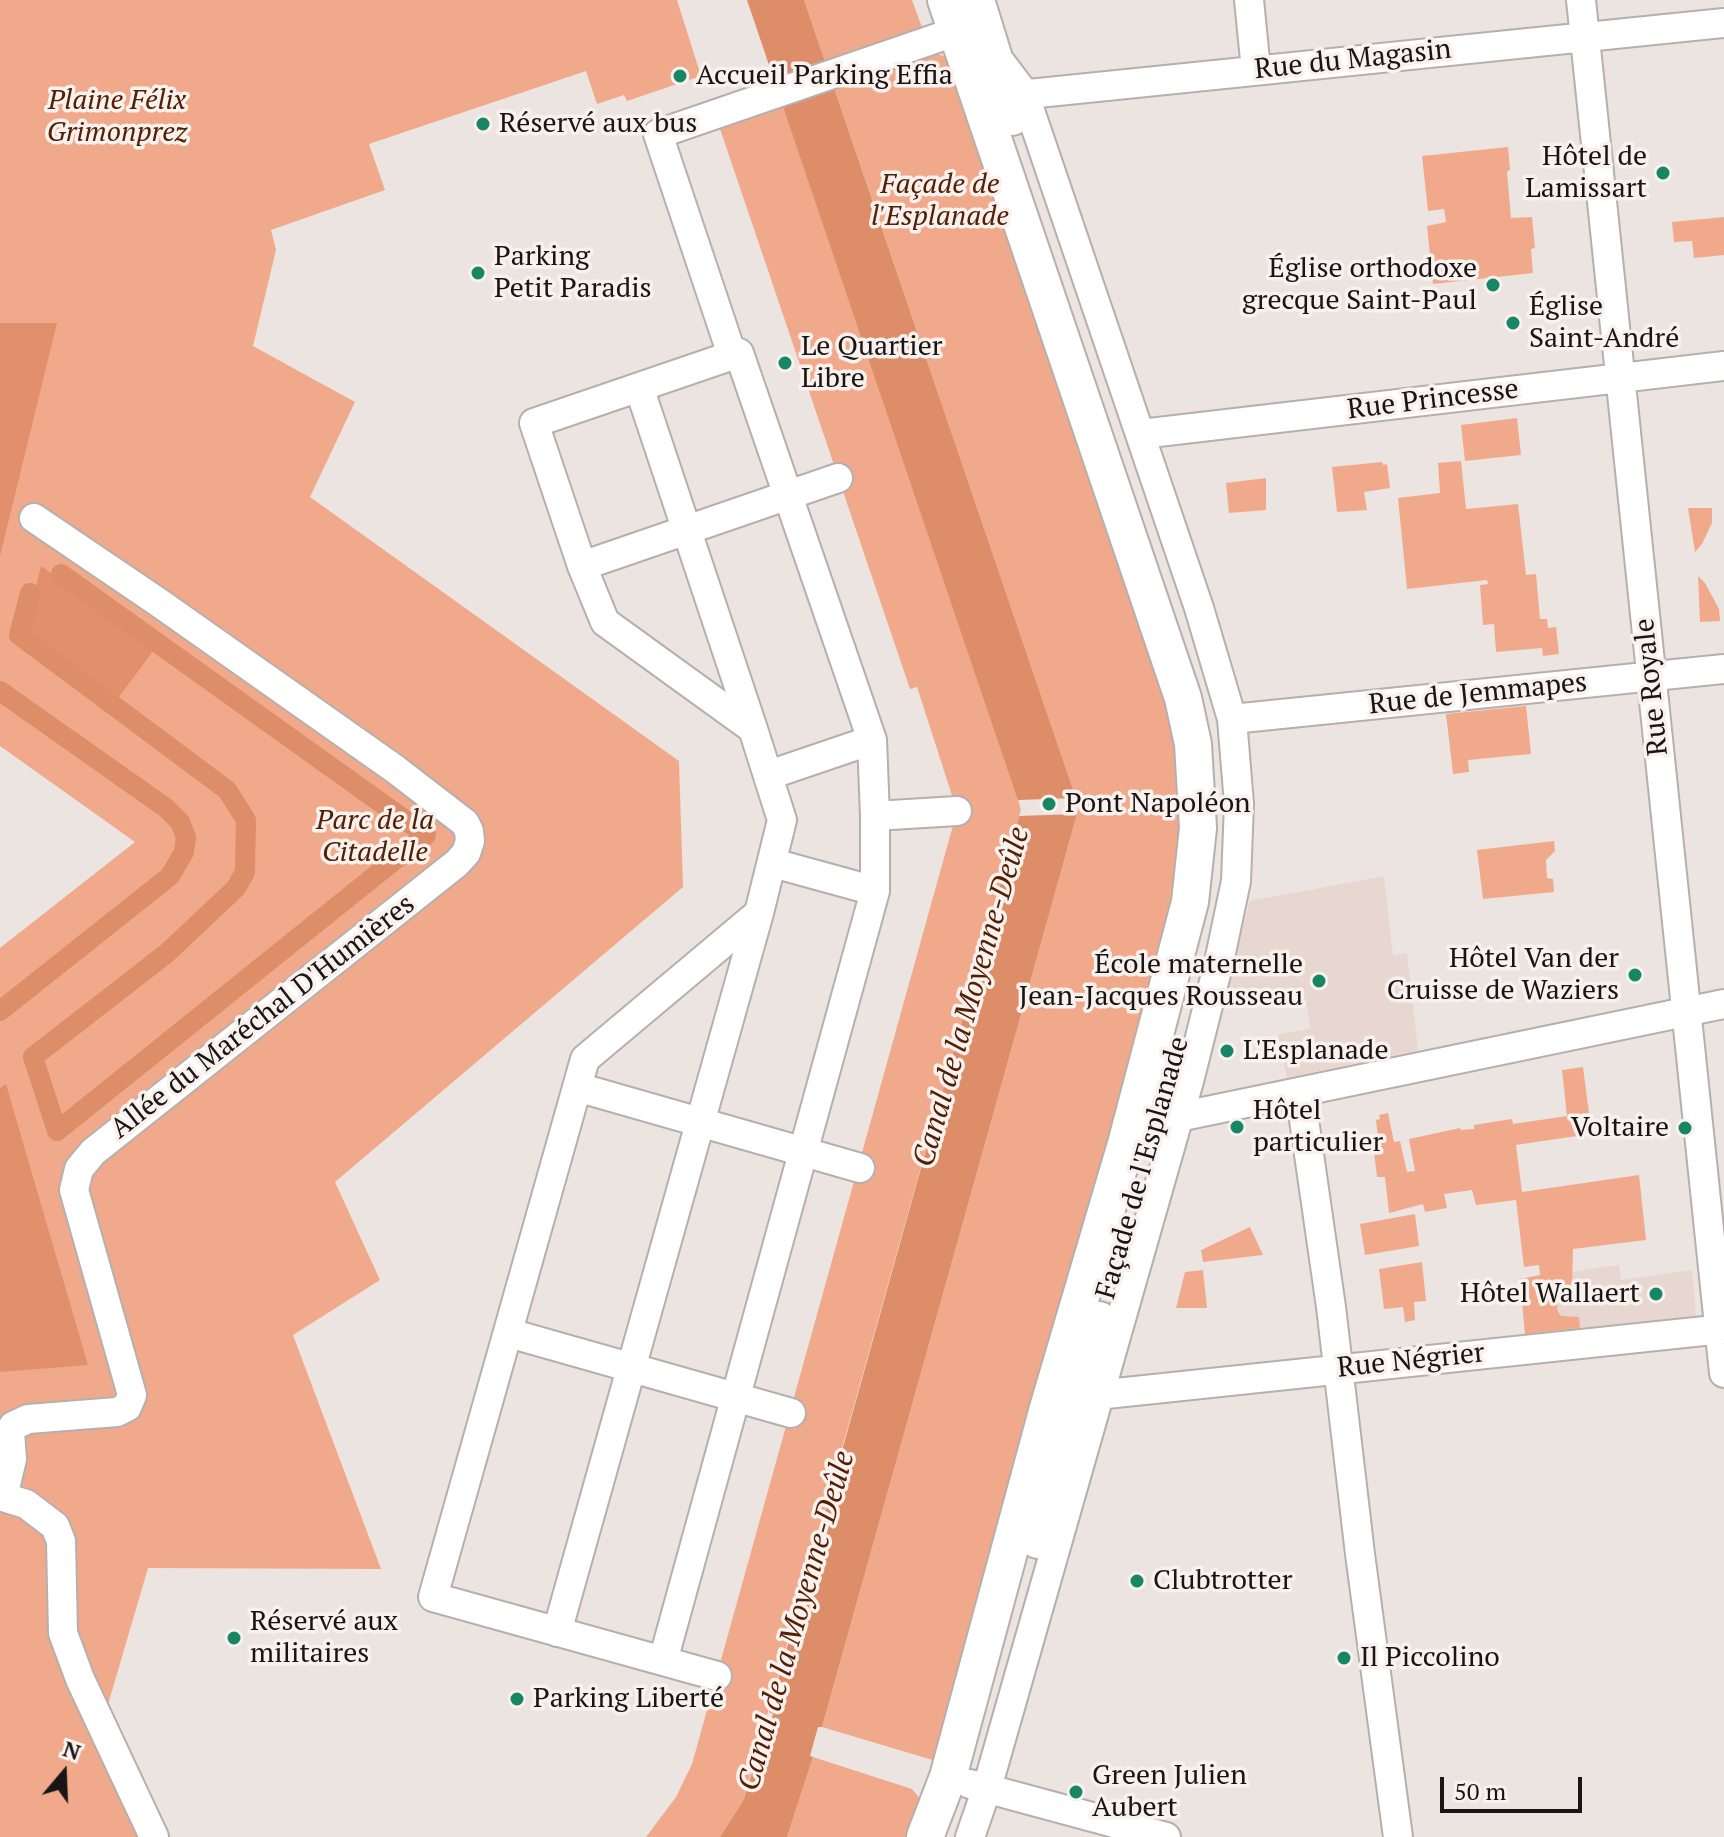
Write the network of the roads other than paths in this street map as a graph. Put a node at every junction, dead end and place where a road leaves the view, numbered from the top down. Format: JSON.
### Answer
{"nodes":[{"id":1,"x":1249,"y":0,"type":"edge"},
{"id":2,"x":1581,"y":0,"type":"edge"},
{"id":3,"x":971,"y":21,"type":"edge"},
{"id":4,"x":1724,"y":23,"type":"edge"},
{"id":5,"x":1585,"y":37,"type":"junction"},
{"id":6,"x":1256,"y":70,"type":"junction"},
{"id":7,"x":1004,"y":98,"type":"junction"},
{"id":8,"x":732,"y":355,"type":"junction"},
{"id":9,"x":1724,"y":366,"type":"edge"},
{"id":10,"x":1622,"y":377,"type":"junction"},
{"id":11,"x":639,"y":387,"type":"junction"},
{"id":12,"x":1141,"y":434,"type":"junction"},
{"id":13,"x":838,"y":478,"type":"dead end"},
{"id":14,"x":788,"y":495,"type":"junction"},
{"id":15,"x":34,"y":518,"type":"dead end"},
{"id":16,"x":686,"y":530,"type":"junction"},
{"id":17,"x":582,"y":566,"type":"junction"},
{"id":18,"x":1724,"y":669,"type":"edge"},
{"id":19,"x":1651,"y":676,"type":"junction"},
{"id":20,"x":1232,"y":719,"type":"junction"},
{"id":21,"x":753,"y":729,"type":"junction"},
{"id":22,"x":872,"y":740,"type":"junction"},
{"id":23,"x":769,"y":775,"type":"junction"},
{"id":24,"x":957,"y":811,"type":"dead end"},
{"id":25,"x":875,"y":816,"type":"junction"},
{"id":26,"x":773,"y":863,"type":"junction"},
{"id":27,"x":875,"y":891,"type":"junction"},
{"id":28,"x":759,"y":913,"type":"junction"},
{"id":29,"x":1724,"y":1004,"type":"edge"},
{"id":30,"x":1686,"y":1011,"type":"junction"},
{"id":31,"x":577,"y":1087,"type":"junction"},
{"id":32,"x":1300,"y":1092,"type":"junction"},
{"id":33,"x":701,"y":1122,"type":"junction"},
{"id":34,"x":1155,"y":1122,"type":"junction"},
{"id":35,"x":804,"y":1152,"type":"junction"},
{"id":36,"x":860,"y":1168,"type":"dead end"},
{"id":37,"x":1722,"y":1329,"type":"edge"},
{"id":38,"x":509,"y":1333,"type":"junction"},
{"id":39,"x":632,"y":1368,"type":"junction"},
{"id":40,"x":1338,"y":1369,"type":"junction"},
{"id":41,"x":1724,"y":1373,"type":"edge"},
{"id":42,"x":1097,"y":1395,"type":"junction"},
{"id":43,"x":737,"y":1398,"type":"junction"},
{"id":44,"x":791,"y":1413,"type":"dead end"},
{"id":45,"x":1,"y":1496,"type":"edge"},
{"id":46,"x":557,"y":1632,"type":"junction"},
{"id":47,"x":663,"y":1661,"type":"junction"},
{"id":48,"x":717,"y":1676,"type":"dead end"},
{"id":49,"x":968,"y":1783,"type":"junction"},
{"id":50,"x":1091,"y":1827,"type":"edge"},
{"id":51,"x":154,"y":1837,"type":"edge"},
{"id":52,"x":925,"y":1837,"type":"edge"},
{"id":53,"x":950,"y":1837,"type":"edge"},
{"id":54,"x":970,"y":1837,"type":"edge"},
{"id":55,"x":1166,"y":1837,"type":"edge"},
{"id":56,"x":1398,"y":1837,"type":"edge"}],
"edges":[{"from":1,"to":6,"type":"street"},
{"from":2,"to":5,"type":"street","name":"Rue Royale"},
{"from":3,"to":7,"type":"main road","name":"Façade de l'Esplanade"},
{"from":3,"to":8,"type":"street"},
{"from":4,"to":5,"type":"street","name":"Rue du Magasin"},
{"from":5,"to":6,"type":"street","name":"Rue du Magasin"},
{"from":5,"to":10,"type":"street","name":"Rue Royale"},
{"from":6,"to":7,"type":"street","name":"Rue du Magasin"},
{"from":7,"to":12,"type":"street","name":"Façade de l'Esplanade"},
{"from":7,"to":34,"type":"main road","name":"Façade de l'Esplanade"},
{"from":8,"to":11,"type":"street"},
{"from":8,"to":14,"type":"street"},
{"from":9,"to":10,"type":"street","name":"Rue Princesse"},
{"from":10,"to":12,"type":"street","name":"Rue Princesse"},
{"from":10,"to":19,"type":"street","name":"Rue Royale"},
{"from":11,"to":16,"type":"street"},
{"from":11,"to":17,"type":"street"},
{"from":12,"to":20,"type":"street","name":"Façade de l'Esplanade"},
{"from":13,"to":14,"type":"street"},
{"from":14,"to":16,"type":"street"},
{"from":14,"to":22,"type":"street"},
{"from":15,"to":45,"type":"street","name":"Allée du Maréchal D'Humières"},
{"from":16,"to":17,"type":"street"},
{"from":16,"to":21,"type":"street"},
{"from":17,"to":21,"type":"street"},
{"from":18,"to":19,"type":"street","name":"Rue de Jemmapes"},
{"from":19,"to":20,"type":"street","name":"Rue de Jemmapes"},
{"from":19,"to":30,"type":"street","name":"Rue Royale"},
{"from":20,"to":34,"type":"street","name":"Façade de l'Esplanade"},
{"from":21,"to":23,"type":"street"},
{"from":22,"to":23,"type":"street"},
{"from":22,"to":25,"type":"street"},
{"from":23,"to":26,"type":"street"},
{"from":24,"to":25,"type":"street"},
{"from":25,"to":27,"type":"street"},
{"from":26,"to":27,"type":"street"},
{"from":26,"to":28,"type":"street"},
{"from":27,"to":35,"type":"street"},
{"from":28,"to":31,"type":"street"},
{"from":28,"to":33,"type":"street"},
{"from":29,"to":30,"type":"street"},
{"from":30,"to":32,"type":"street"},
{"from":30,"to":37,"type":"street","name":"Rue Royale"},
{"from":31,"to":33,"type":"street"},
{"from":31,"to":38,"type":"street"},
{"from":32,"to":34,"type":"street"},
{"from":32,"to":40,"type":"street"},
{"from":33,"to":35,"type":"street"},
{"from":33,"to":39,"type":"street"},
{"from":34,"to":42,"type":"street","name":"Façade de l'Esplanade"},
{"from":34,"to":49,"type":"main road","name":"Façade de l'Esplanade"},
{"from":35,"to":36,"type":"street"},
{"from":35,"to":43,"type":"street"},
{"from":37,"to":40,"type":"street","name":"Rue Négrier"},
{"from":37,"to":41,"type":"street","name":"Rue Royale"},
{"from":38,"to":39,"type":"street"},
{"from":38,"to":46,"type":"street"},
{"from":39,"to":43,"type":"street"},
{"from":39,"to":46,"type":"street"},
{"from":40,"to":42,"type":"street","name":"Rue Négrier"},
{"from":40,"to":56,"type":"street"},
{"from":42,"to":49,"type":"street","name":"Façade de l'Esplanade"},
{"from":43,"to":44,"type":"street"},
{"from":43,"to":47,"type":"street"},
{"from":45,"to":51,"type":"street"},
{"from":46,"to":47,"type":"street"},
{"from":47,"to":48,"type":"street"},
{"from":49,"to":50,"type":"street"},
{"from":49,"to":52,"type":"main road"},
{"from":49,"to":53,"type":"main road"},
{"from":49,"to":54,"type":"street"},
{"from":50,"to":55,"type":"street"}]}
